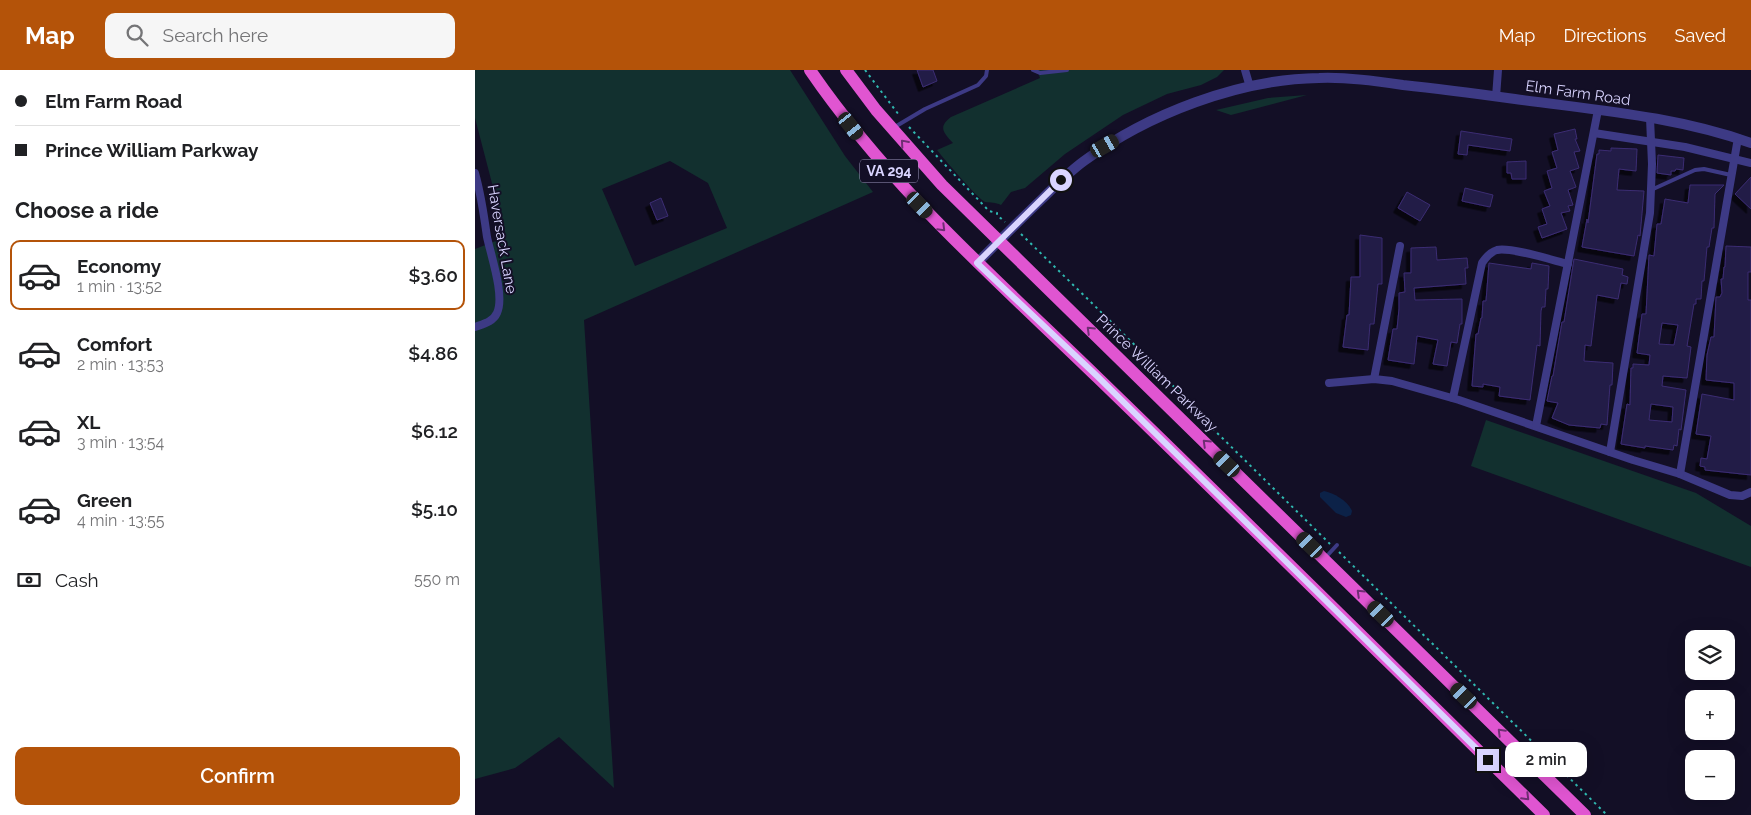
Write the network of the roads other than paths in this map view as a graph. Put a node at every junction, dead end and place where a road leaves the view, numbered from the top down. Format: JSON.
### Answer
{"nodes":[{"id":1,"x":810,"y":70,"type":"edge"},
{"id":2,"x":846,"y":70,"type":"edge"},
{"id":3,"x":987,"y":70,"type":"edge"},
{"id":4,"x":1033,"y":70,"type":"edge"},
{"id":5,"x":1067,"y":70,"type":"edge"},
{"id":6,"x":1245,"y":70,"type":"edge"},
{"id":7,"x":1498,"y":70,"type":"edge"},
{"id":8,"x":1250,"y":87,"type":"junction"},
{"id":9,"x":1496,"y":97,"type":"junction"},
{"id":10,"x":1598,"y":110,"type":"junction"},
{"id":11,"x":1650,"y":118,"type":"junction"},
{"id":12,"x":892,"y":129,"type":"junction"},
{"id":13,"x":1594,"y":133,"type":"junction"},
{"id":14,"x":1739,"y":138,"type":"junction"},
{"id":15,"x":1651,"y":142,"type":"junction"},
{"id":16,"x":1751,"y":143,"type":"edge"},
{"id":17,"x":1735,"y":158,"type":"junction"},
{"id":18,"x":1751,"y":162,"type":"edge"},
{"id":19,"x":886,"y":167,"type":"junction"},
{"id":20,"x":475,"y":173,"type":"edge"},
{"id":21,"x":1732,"y":176,"type":"junction"},
{"id":22,"x":870,"y":178,"type":"dead end"},
{"id":23,"x":1651,"y":190,"type":"junction"},
{"id":24,"x":999,"y":241,"type":"junction"},
{"id":25,"x":1400,"y":246,"type":"dead end"},
{"id":26,"x":977,"y":263,"type":"junction"},
{"id":27,"x":1568,"y":264,"type":"junction"},
{"id":28,"x":475,"y":327,"type":"edge"},
{"id":29,"x":1374,"y":379,"type":"junction"},
{"id":30,"x":1329,"y":383,"type":"dead end"},
{"id":31,"x":1453,"y":398,"type":"junction"},
{"id":32,"x":1536,"y":426,"type":"junction"},
{"id":33,"x":1610,"y":452,"type":"junction"},
{"id":34,"x":1681,"y":474,"type":"junction"},
{"id":35,"x":1751,"y":492,"type":"edge"},
{"id":36,"x":1336,"y":547,"type":"road end"},
{"id":37,"x":1324,"y":558,"type":"junction"},
{"id":38,"x":1544,"y":815,"type":"edge"},
{"id":39,"x":1585,"y":815,"type":"edge"}],
"edges":[{"from":1,"to":19,"type":"highway","number":"VA 294"},
{"from":2,"to":12,"type":"highway","name":"Prince William Parkway","number":"VA 294"},
{"from":3,"to":12,"type":"lane"},
{"from":4,"to":5,"type":"lane"},
{"from":6,"to":8,"type":"street"},
{"from":7,"to":9,"type":"street"},
{"from":8,"to":9,"type":"street","name":"Elm Farm Road"},
{"from":8,"to":24,"type":"street","name":"Elm Farm Road"},
{"from":9,"to":10,"type":"street","name":"Elm Farm Road"},
{"from":10,"to":11,"type":"street","name":"Elm Farm Road"},
{"from":10,"to":13,"type":"street"},
{"from":11,"to":14,"type":"street","name":"Elm Farm Road"},
{"from":11,"to":15,"type":"street"},
{"from":24,"to":12,"type":"highway","name":"Prince William Parkway","number":"VA 294","one_way":true},
{"from":13,"to":15,"type":"street"},
{"from":13,"to":27,"type":"street"},
{"from":14,"to":16,"type":"street","name":"Elm Farm Road"},
{"from":14,"to":17,"type":"street"},
{"from":15,"to":17,"type":"street"},
{"from":15,"to":23,"type":"street"},
{"from":17,"to":18,"type":"street"},
{"from":17,"to":21,"type":"street"},
{"from":19,"to":22,"type":"lane"},
{"from":19,"to":26,"type":"highway","number":"VA 294","one_way":true},
{"from":20,"to":28,"type":"street","name":"Haversack Lane"},
{"from":21,"to":23,"type":"lane"},
{"from":21,"to":34,"type":"street"},
{"from":23,"to":33,"type":"street"},
{"from":24,"to":26,"type":"street","name":"Elm Farm Road"},
{"from":37,"to":24,"type":"highway","name":"Prince William Parkway","number":"VA 294","one_way":true},
{"from":25,"to":29,"type":"street"},
{"from":26,"to":38,"type":"highway","number":"VA 294","one_way":true},
{"from":27,"to":31,"type":"street"},
{"from":27,"to":32,"type":"street"},
{"from":29,"to":30,"type":"street"},
{"from":29,"to":31,"type":"street"},
{"from":31,"to":32,"type":"street"},
{"from":32,"to":33,"type":"street"},
{"from":33,"to":34,"type":"street"},
{"from":34,"to":35,"type":"street"},
{"from":36,"to":37,"type":"lane"},
{"from":39,"to":37,"type":"highway","name":"Prince William Parkway","number":"VA 294","one_way":true}]}
